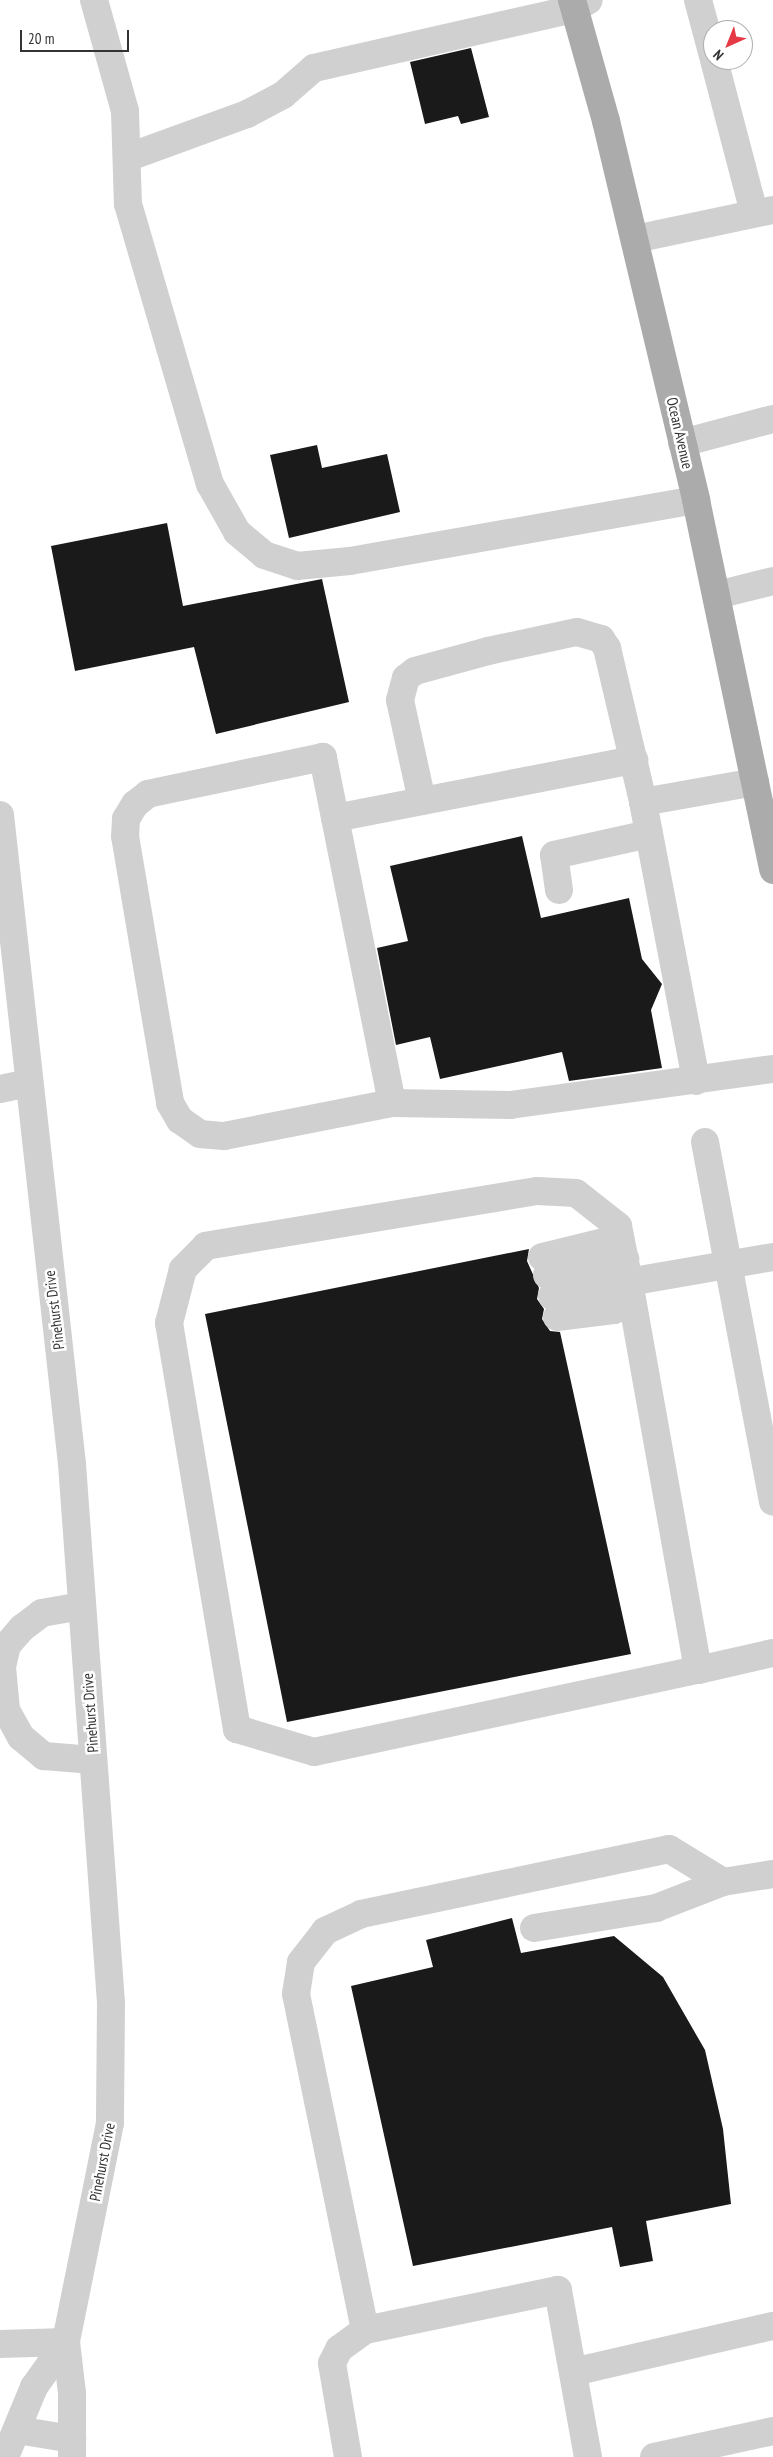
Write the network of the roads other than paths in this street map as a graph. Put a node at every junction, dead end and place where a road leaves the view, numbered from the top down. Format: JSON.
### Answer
{"nodes":[{"id":1,"x":94,"y":0,"type":"edge"},
{"id":2,"x":698,"y":0,"type":"edge"},
{"id":3,"x":578,"y":3,"type":"edge"},
{"id":4,"x":703,"y":20,"type":"edge"},
{"id":5,"x":717,"y":70,"type":"edge"},
{"id":6,"x":129,"y":157,"type":"junction"},
{"id":7,"x":764,"y":212,"type":"edge"},
{"id":8,"x":635,"y":239,"type":"junction"},
{"id":9,"x":773,"y":419,"type":"edge"},
{"id":10,"x":682,"y":443,"type":"junction"},
{"id":11,"x":696,"y":500,"type":"junction"},
{"id":12,"x":773,"y":581,"type":"edge"},
{"id":13,"x":717,"y":595,"type":"junction"},
{"id":14,"x":634,"y":760,"type":"junction"},
{"id":15,"x":755,"y":782,"type":"junction"},
{"id":16,"x":422,"y":801,"type":"junction"},
{"id":17,"x":643,"y":802,"type":"junction"},
{"id":18,"x":0,"y":815,"type":"edge"},
{"id":19,"x":335,"y":818,"type":"junction"},
{"id":20,"x":649,"y":834,"type":"junction"},
{"id":21,"x":773,"y":868,"type":"edge"},
{"id":22,"x":559,"y":890,"type":"dead end"},
{"id":23,"x":773,"y":1068,"type":"edge"},
{"id":24,"x":696,"y":1081,"type":"junction"},
{"id":25,"x":28,"y":1083,"type":"junction"},
{"id":26,"x":0,"y":1089,"type":"edge"},
{"id":27,"x":392,"y":1103,"type":"junction"},
{"id":28,"x":705,"y":1142,"type":"dead end"},
{"id":29,"x":773,"y":1257,"type":"edge"},
{"id":30,"x":726,"y":1264,"type":"junction"},
{"id":31,"x":626,"y":1270,"type":"junction"},
{"id":32,"x":773,"y":1502,"type":"edge"},
{"id":33,"x":82,"y":1606,"type":"junction"},
{"id":34,"x":773,"y":1653,"type":"edge"},
{"id":35,"x":698,"y":1670,"type":"junction"},
{"id":36,"x":93,"y":1760,"type":"junction"},
{"id":37,"x":773,"y":1874,"type":"edge"},
{"id":38,"x":723,"y":1882,"type":"junction"},
{"id":39,"x":534,"y":1928,"type":"dead end"},
{"id":40,"x":773,"y":2326,"type":"edge"},
{"id":41,"x":365,"y":2330,"type":"junction"},
{"id":42,"x":66,"y":2342,"type":"junction"},
{"id":43,"x":0,"y":2344,"type":"edge"},
{"id":44,"x":573,"y":2372,"type":"junction"},
{"id":45,"x":16,"y":2430,"type":"junction"},
{"id":46,"x":773,"y":2431,"type":"edge"},
{"id":47,"x":72,"y":2448,"type":"edge"},
{"id":48,"x":6,"y":2457,"type":"edge"},
{"id":49,"x":348,"y":2457,"type":"edge"},
{"id":50,"x":588,"y":2457,"type":"edge"},
{"id":51,"x":654,"y":2457,"type":"edge"}],
"edges":[{"from":1,"to":6,"type":"street"},
{"from":2,"to":4,"type":"street"},
{"from":3,"to":6,"type":"street"},
{"from":3,"to":8,"type":"main road","name":"Ocean Avenue"},
{"from":5,"to":7,"type":"street"},
{"from":6,"to":11,"type":"street"},
{"from":7,"to":8,"type":"street"},
{"from":8,"to":10,"type":"main road","name":"Ocean Avenue"},
{"from":9,"to":10,"type":"street"},
{"from":10,"to":11,"type":"main road","name":"Ocean Avenue"},
{"from":11,"to":13,"type":"main road","name":"Ocean Avenue"},
{"from":12,"to":13,"type":"street"},
{"from":13,"to":15,"type":"main road","name":"Ocean Avenue"},
{"from":14,"to":16,"type":"street"},
{"from":14,"to":16,"type":"street"},
{"from":14,"to":17,"type":"street"},
{"from":15,"to":17,"type":"street"},
{"from":15,"to":21,"type":"main road","name":"Ocean Avenue"},
{"from":16,"to":19,"type":"street"},
{"from":17,"to":20,"type":"street"},
{"from":18,"to":25,"type":"street","name":"Pinehurst Drive"},
{"from":19,"to":27,"type":"street"},
{"from":19,"to":27,"type":"street"},
{"from":20,"to":22,"type":"street"},
{"from":20,"to":24,"type":"street"},
{"from":23,"to":24,"type":"street"},
{"from":24,"to":27,"type":"street"},
{"from":25,"to":26,"type":"street"},
{"from":25,"to":33,"type":"street","name":"Pinehurst Drive"},
{"from":28,"to":30,"type":"street"},
{"from":29,"to":30,"type":"street"},
{"from":30,"to":31,"type":"street"},
{"from":30,"to":32,"type":"street"},
{"from":31,"to":31,"type":"street"},
{"from":31,"to":35,"type":"street"},
{"from":31,"to":35,"type":"street"},
{"from":33,"to":36,"type":"street","name":"Pinehurst Drive"},
{"from":33,"to":36,"type":"street"},
{"from":34,"to":35,"type":"street"},
{"from":36,"to":42,"type":"street","name":"Pinehurst Drive"},
{"from":37,"to":38,"type":"street"},
{"from":38,"to":39,"type":"street"},
{"from":38,"to":41,"type":"street"},
{"from":40,"to":44,"type":"street"},
{"from":41,"to":44,"type":"street"},
{"from":41,"to":49,"type":"street"},
{"from":42,"to":43,"type":"street"},
{"from":42,"to":45,"type":"street","name":"Pinehurst Drive"},
{"from":42,"to":47,"type":"street","name":"Pinehurst Drive"},
{"from":44,"to":50,"type":"street"},
{"from":45,"to":47,"type":"street","name":"Pinehurst Drive"},
{"from":45,"to":48,"type":"street","name":"Pinehurst Drive"},
{"from":46,"to":51,"type":"street"}]}
